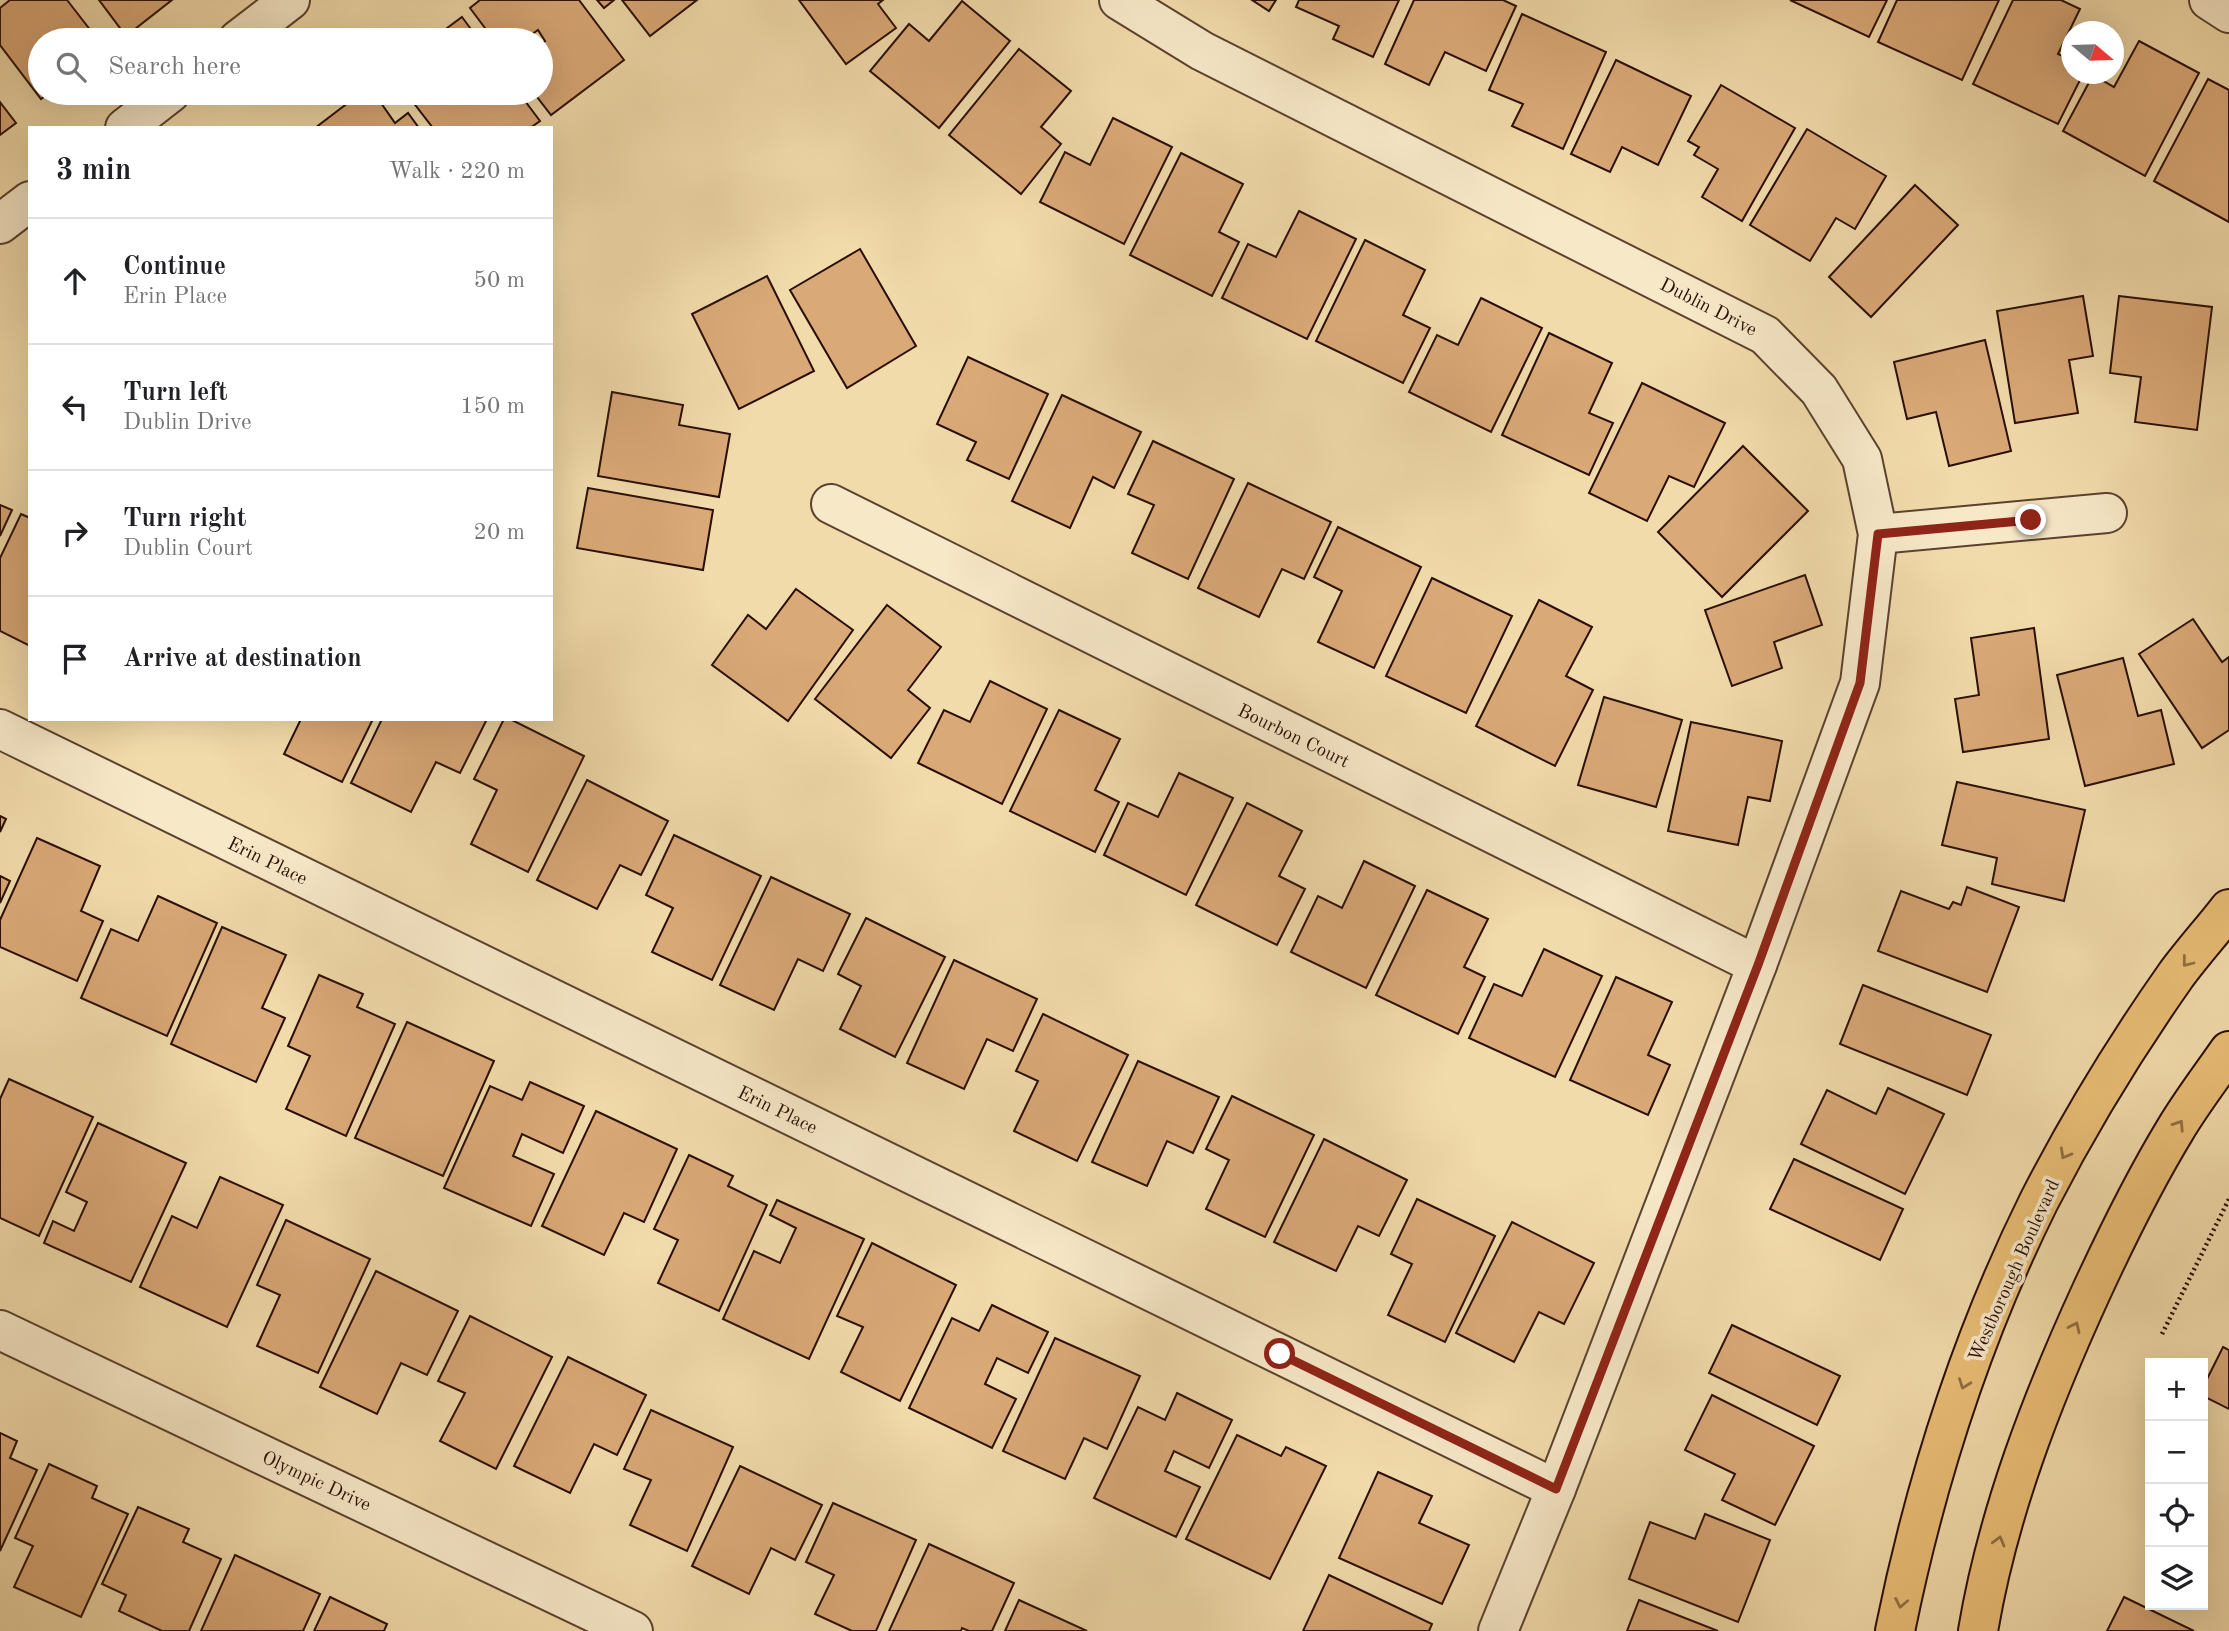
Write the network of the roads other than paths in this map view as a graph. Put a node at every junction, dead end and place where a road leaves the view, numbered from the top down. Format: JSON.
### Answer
{"nodes":[{"id":1,"x":290,"y":0,"type":"edge"},
{"id":2,"x":1119,"y":0,"type":"edge"},
{"id":3,"x":2209,"y":0,"type":"edge"},
{"id":4,"x":2229,"y":13,"type":"edge"},
{"id":5,"x":254,"y":28,"type":"edge"},
{"id":6,"x":155,"y":105,"type":"edge"},
{"id":7,"x":128,"y":126,"type":"edge"},
{"id":8,"x":28,"y":203,"type":"edge"},
{"id":9,"x":0,"y":224,"type":"edge"},
{"id":10,"x":831,"y":504,"type":"dead end"},
{"id":11,"x":2108,"y":513,"type":"dead end"},
{"id":12,"x":1878,"y":534,"type":"junction"},
{"id":13,"x":0,"y":729,"type":"edge"},
{"id":14,"x":2229,"y":909,"type":"edge"},
{"id":15,"x":1758,"y":965,"type":"junction"},
{"id":16,"x":2229,"y":1051,"type":"edge"},
{"id":17,"x":0,"y":1330,"type":"edge"},
{"id":18,"x":1556,"y":1489,"type":"junction"},
{"id":19,"x":1985,"y":1588,"type":"junction"},
{"id":20,"x":633,"y":1631,"type":"edge"},
{"id":21,"x":1498,"y":1631,"type":"edge"},
{"id":22,"x":1895,"y":1631,"type":"edge"},
{"id":23,"x":1978,"y":1631,"type":"edge"},
{"id":24,"x":2001,"y":1631,"type":"edge"}],
"edges":[{"from":1,"to":5,"type":"street"},
{"from":2,"to":12,"type":"street","name":"Dublin Drive"},
{"from":3,"to":4,"type":"street"},
{"from":6,"to":7,"type":"street"},
{"from":8,"to":9,"type":"street"},
{"from":10,"to":15,"type":"street","name":"Bourbon Court"},
{"from":11,"to":12,"type":"street"},
{"from":12,"to":15,"type":"street","name":"Dublin Drive"},
{"from":13,"to":18,"type":"street","name":"Erin Place"},
{"from":14,"to":22,"type":"main road","name":"Westborough Boulevard","one_way":true},
{"from":15,"to":18,"type":"street","name":"Dublin Drive"},
{"from":19,"to":16,"type":"main road","one_way":true},
{"from":17,"to":20,"type":"street","name":"Olympic Drive"},
{"from":18,"to":21,"type":"street","name":"Dublin Drive"},
{"from":19,"to":23,"type":"main road"},
{"from":19,"to":24,"type":"street"}]}
